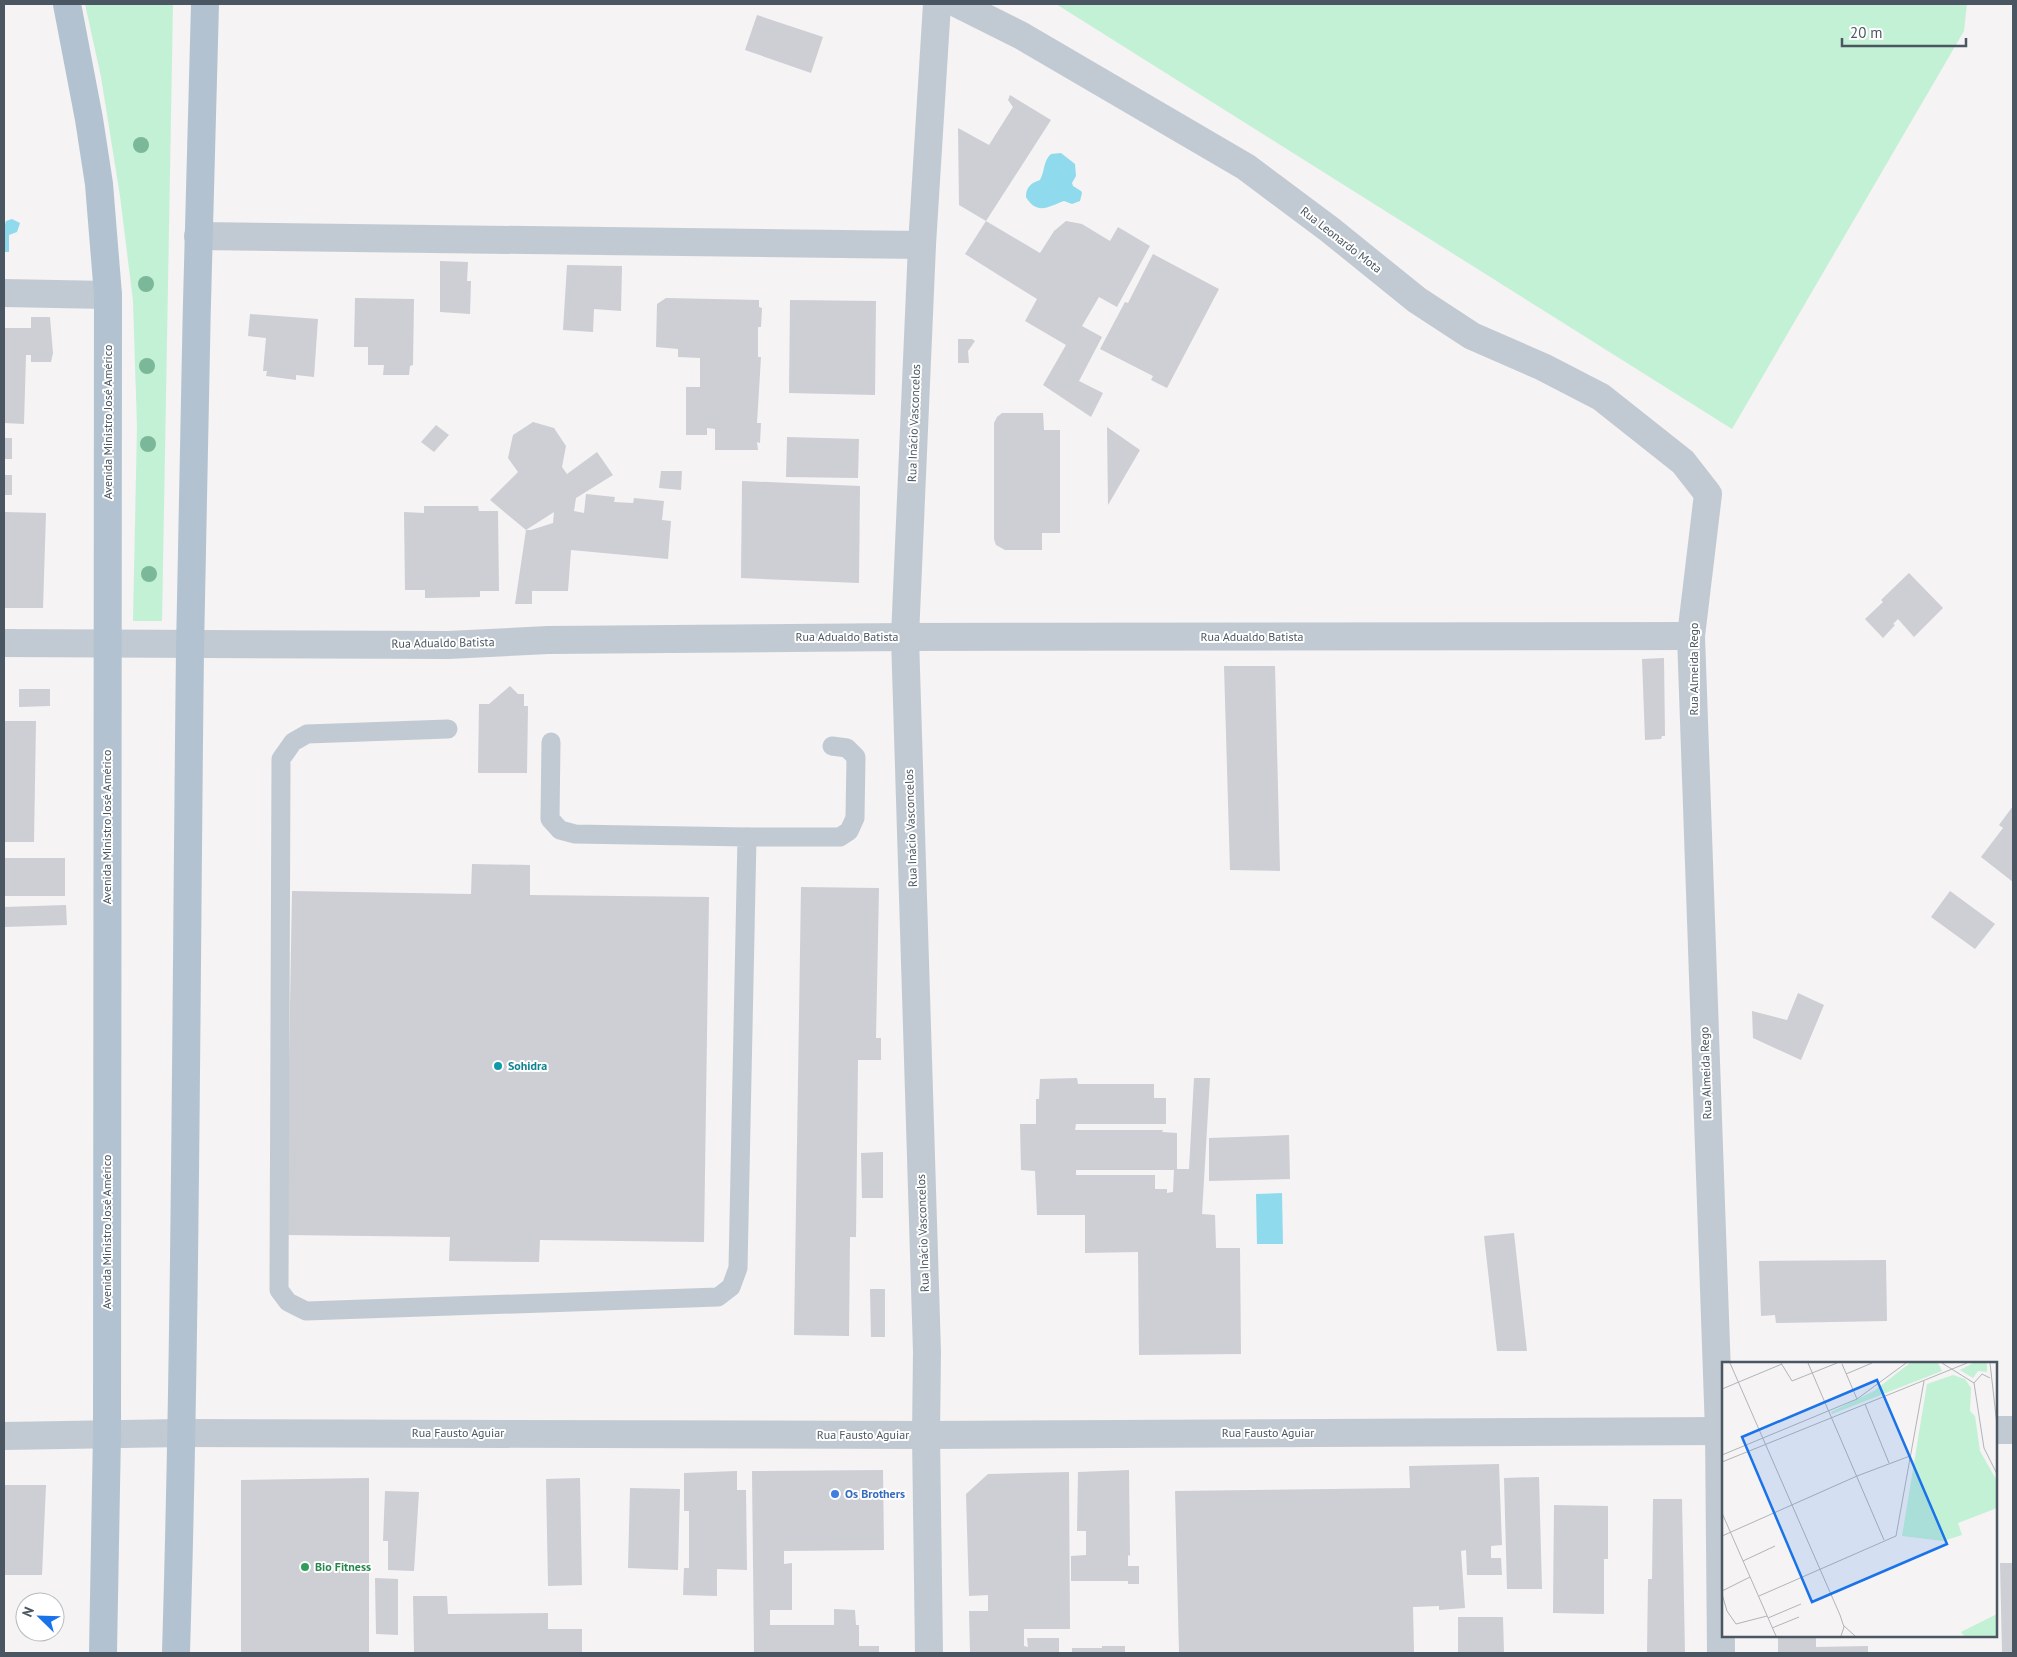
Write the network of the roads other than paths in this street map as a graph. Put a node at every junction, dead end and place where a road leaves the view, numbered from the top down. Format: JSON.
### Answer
{"nodes":[{"id":1,"x":67,"y":4,"type":"edge"},
{"id":2,"x":206,"y":4,"type":"edge"},
{"id":3,"x":937,"y":4,"type":"edge"},
{"id":4,"x":958,"y":4,"type":"edge"},
{"id":5,"x":198,"y":236,"type":"junction"},
{"id":6,"x":922,"y":245,"type":"junction"},
{"id":7,"x":4,"y":293,"type":"edge"},
{"id":8,"x":108,"y":294,"type":"junction"},
{"id":9,"x":1708,"y":494,"type":"joint"},
{"id":10,"x":1691,"y":636,"type":"junction"},
{"id":11,"x":905,"y":637,"type":"junction"},
{"id":12,"x":4,"y":643,"type":"edge"},
{"id":13,"x":107,"y":644,"type":"junction"},
{"id":14,"x":190,"y":645,"type":"junction"},
{"id":15,"x":448,"y":729,"type":"dead end"},
{"id":16,"x":551,"y":742,"type":"dead end"},
{"id":17,"x":832,"y":746,"type":"dead end"},
{"id":18,"x":747,"y":837,"type":"junction"},
{"id":19,"x":1997,"y":1430,"type":"edge"},
{"id":20,"x":2013,"y":1430,"type":"edge"},
{"id":21,"x":1721,"y":1431,"type":"edge"},
{"id":22,"x":183,"y":1433,"type":"junction"},
{"id":23,"x":107,"y":1434,"type":"junction"},
{"id":24,"x":926,"y":1435,"type":"junction"},
{"id":25,"x":4,"y":1436,"type":"edge"},
{"id":26,"x":103,"y":1653,"type":"edge"},
{"id":27,"x":176,"y":1653,"type":"edge"},
{"id":28,"x":929,"y":1653,"type":"edge"},
{"id":29,"x":1722,"y":1653,"type":"edge"}],
"edges":[{"from":1,"to":8,"type":"main road","name":"Avenida Ministro José Américo"},
{"from":2,"to":5,"type":"main road"},
{"from":3,"to":6,"type":"street","name":"Rua Inácio Vasconcelos"},
{"from":4,"to":9,"type":"street","name":"Rua Leonardo Mota"},
{"from":5,"to":6,"type":"street"},
{"from":5,"to":14,"type":"main road"},
{"from":6,"to":11,"type":"street","name":"Rua Inácio Vasconcelos"},
{"from":7,"to":8,"type":"street"},
{"from":8,"to":13,"type":"main road","name":"Avenida Ministro José Américo"},
{"from":9,"to":10,"type":"street","name":"Rua Almeida Rego"},
{"from":10,"to":11,"type":"street","name":"Rua Adualdo Batista"},
{"from":10,"to":21,"type":"street","name":"Rua Almeida Rego"},
{"from":11,"to":14,"type":"street","name":"Rua Adualdo Batista"},
{"from":11,"to":24,"type":"street","name":"Rua Inácio Vasconcelos"},
{"from":12,"to":13,"type":"street","name":"Rua Adualdo Batista"},
{"from":13,"to":14,"type":"street","name":"Rua Adualdo Batista"},
{"from":13,"to":23,"type":"main road","name":"Avenida Ministro José Américo"},
{"from":14,"to":22,"type":"main road"},
{"from":15,"to":18,"type":"lane"},
{"from":16,"to":18,"type":"lane"},
{"from":17,"to":18,"type":"lane"},
{"from":19,"to":20,"type":"street"},
{"from":21,"to":24,"type":"street","name":"Rua Fausto Aguiar"},
{"from":21,"to":29,"type":"street","name":"Rua Almeida Rego"},
{"from":22,"to":23,"type":"street","name":"Rua Fausto Aguiar"},
{"from":22,"to":24,"type":"street","name":"Rua Fausto Aguiar"},
{"from":22,"to":27,"type":"main road"},
{"from":23,"to":25,"type":"street","name":"Rua Fausto Aguiar"},
{"from":23,"to":26,"type":"main road","name":"Avenida Ministro José Américo"},
{"from":24,"to":28,"type":"street","name":"Rua Inácio Vasconcelos"}]}
